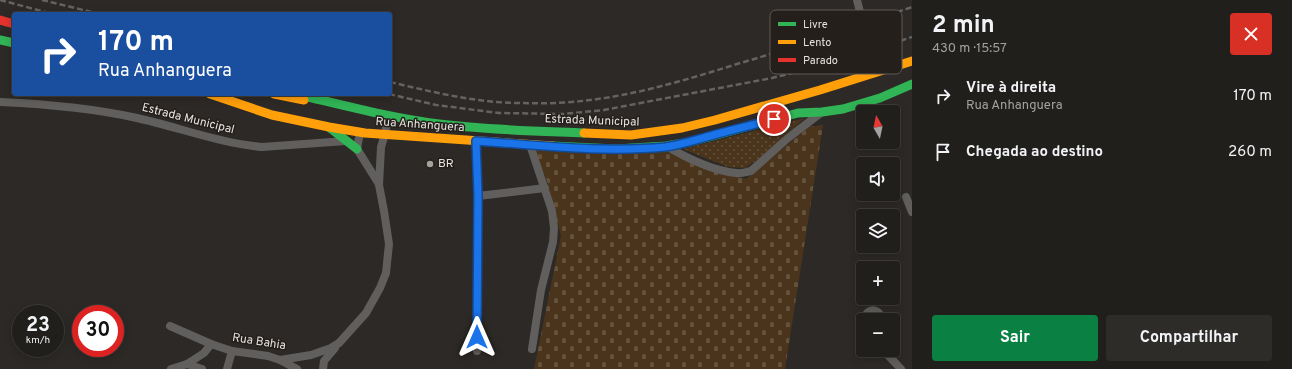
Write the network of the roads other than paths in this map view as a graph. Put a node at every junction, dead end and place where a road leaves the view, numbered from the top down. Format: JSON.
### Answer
{"nodes":[{"id":1,"x":857,"y":0,"type":"edge"},
{"id":2,"x":860,"y":10,"type":"edge"},
{"id":3,"x":0,"y":20,"type":"edge"},
{"id":4,"x":12,"y":23,"type":"edge"},
{"id":5,"x":0,"y":40,"type":"edge"},
{"id":6,"x":12,"y":43,"type":"edge"},
{"id":7,"x":912,"y":61,"type":"edge"},
{"id":8,"x":902,"y":64,"type":"edge"},
{"id":9,"x":872,"y":74,"type":"edge"},
{"id":10,"x":912,"y":85,"type":"edge"},
{"id":11,"x":216,"y":96,"type":"edge"},
{"id":12,"x":277,"y":96,"type":"edge"},
{"id":13,"x":0,"y":102,"type":"edge"},
{"id":14,"x":293,"y":105,"type":"edge"},
{"id":15,"x":822,"y":112,"type":"junction"},
{"id":16,"x":384,"y":115,"type":"junction"},
{"id":17,"x":329,"y":127,"type":"junction"},
{"id":18,"x":363,"y":132,"type":"junction"},
{"id":19,"x":385,"y":134,"type":"junction"},
{"id":20,"x":346,"y":141,"type":"junction"},
{"id":21,"x":476,"y":141,"type":"junction"},
{"id":22,"x":530,"y":145,"type":"junction"},
{"id":23,"x":666,"y":146,"type":"junction"},
{"id":24,"x":357,"y":149,"type":"junction"},
{"id":25,"x":379,"y":185,"type":"junction"},
{"id":26,"x":545,"y":188,"type":"junction"},
{"id":27,"x":478,"y":196,"type":"junction"},
{"id":28,"x":906,"y":197,"type":"dead end"},
{"id":29,"x":912,"y":212,"type":"edge"},
{"id":30,"x":867,"y":313,"type":"edge"},
{"id":31,"x":879,"y":313,"type":"edge"},
{"id":32,"x":170,"y":326,"type":"dead end"},
{"id":33,"x":339,"y":343,"type":"junction"},
{"id":34,"x":211,"y":344,"type":"junction"},
{"id":35,"x":532,"y":349,"type":"dead end"},
{"id":36,"x":232,"y":351,"type":"junction"},
{"id":37,"x":477,"y":351,"type":"dead end"},
{"id":38,"x":890,"y":357,"type":"edge"},
{"id":39,"x":280,"y":360,"type":"junction"},
{"id":40,"x":187,"y":364,"type":"junction"},
{"id":41,"x":172,"y":369,"type":"edge"},
{"id":42,"x":202,"y":369,"type":"edge"},
{"id":43,"x":227,"y":369,"type":"edge"},
{"id":44,"x":297,"y":369,"type":"edge"},
{"id":45,"x":323,"y":369,"type":"edge"},
{"id":46,"x":901,"y":369,"type":"edge"}],
"edges":[{"from":1,"to":2,"type":"street"},
{"from":3,"to":4,"type":"main road"},
{"from":5,"to":6,"type":"main road"},
{"from":7,"to":8,"type":"main road","name":"Estrada Municipal"},
{"from":9,"to":16,"type":"main road","name":"Estrada Municipal"},
{"from":10,"to":15,"type":"main road","name":"Rua Anhanguera"},
{"from":11,"to":14,"type":"main road","name":"Rua Anhanguera"},
{"from":12,"to":14,"type":"main road"},
{"from":13,"to":20,"type":"street","name":"Estrada Municipal"},
{"from":14,"to":16,"type":"main road","name":"Estrada Municipal"},
{"from":14,"to":17,"type":"main road","name":"Rua Anhanguera"},
{"from":15,"to":23,"type":"main road","name":"Rua Anhanguera"},
{"from":15,"to":23,"type":"street"},
{"from":16,"to":18,"type":"main road"},
{"from":16,"to":19,"type":"street"},
{"from":17,"to":18,"type":"main road","name":"Rua Anhanguera"},
{"from":17,"to":20,"type":"main road"},
{"from":18,"to":19,"type":"main road","name":"Rua Anhanguera"},
{"from":18,"to":24,"type":"street"},
{"from":19,"to":21,"type":"main road","name":"Rua Anhanguera"},
{"from":19,"to":25,"type":"street"},
{"from":20,"to":24,"type":"main road"},
{"from":21,"to":22,"type":"main road","name":"Rua Anhanguera"},
{"from":21,"to":27,"type":"street"},
{"from":22,"to":23,"type":"main road","name":"Rua Anhanguera"},
{"from":22,"to":26,"type":"street"},
{"from":24,"to":25,"type":"street"},
{"from":25,"to":33,"type":"street","name":"Rua Bahia"},
{"from":26,"to":27,"type":"street"},
{"from":26,"to":35,"type":"street"},
{"from":27,"to":37,"type":"street"},
{"from":28,"to":29,"type":"street"},
{"from":30,"to":31,"type":"street"},
{"from":32,"to":34,"type":"street","name":"Rua Bahia"},
{"from":33,"to":39,"type":"street","name":"Rua Bahia"},
{"from":33,"to":45,"type":"street"},
{"from":34,"to":36,"type":"street","name":"Rua Bahia"},
{"from":34,"to":40,"type":"street"},
{"from":36,"to":39,"type":"street","name":"Rua Bahia"},
{"from":36,"to":43,"type":"street"},
{"from":38,"to":46,"type":"street"},
{"from":39,"to":44,"type":"street"},
{"from":40,"to":41,"type":"street"},
{"from":40,"to":42,"type":"street"}]}
